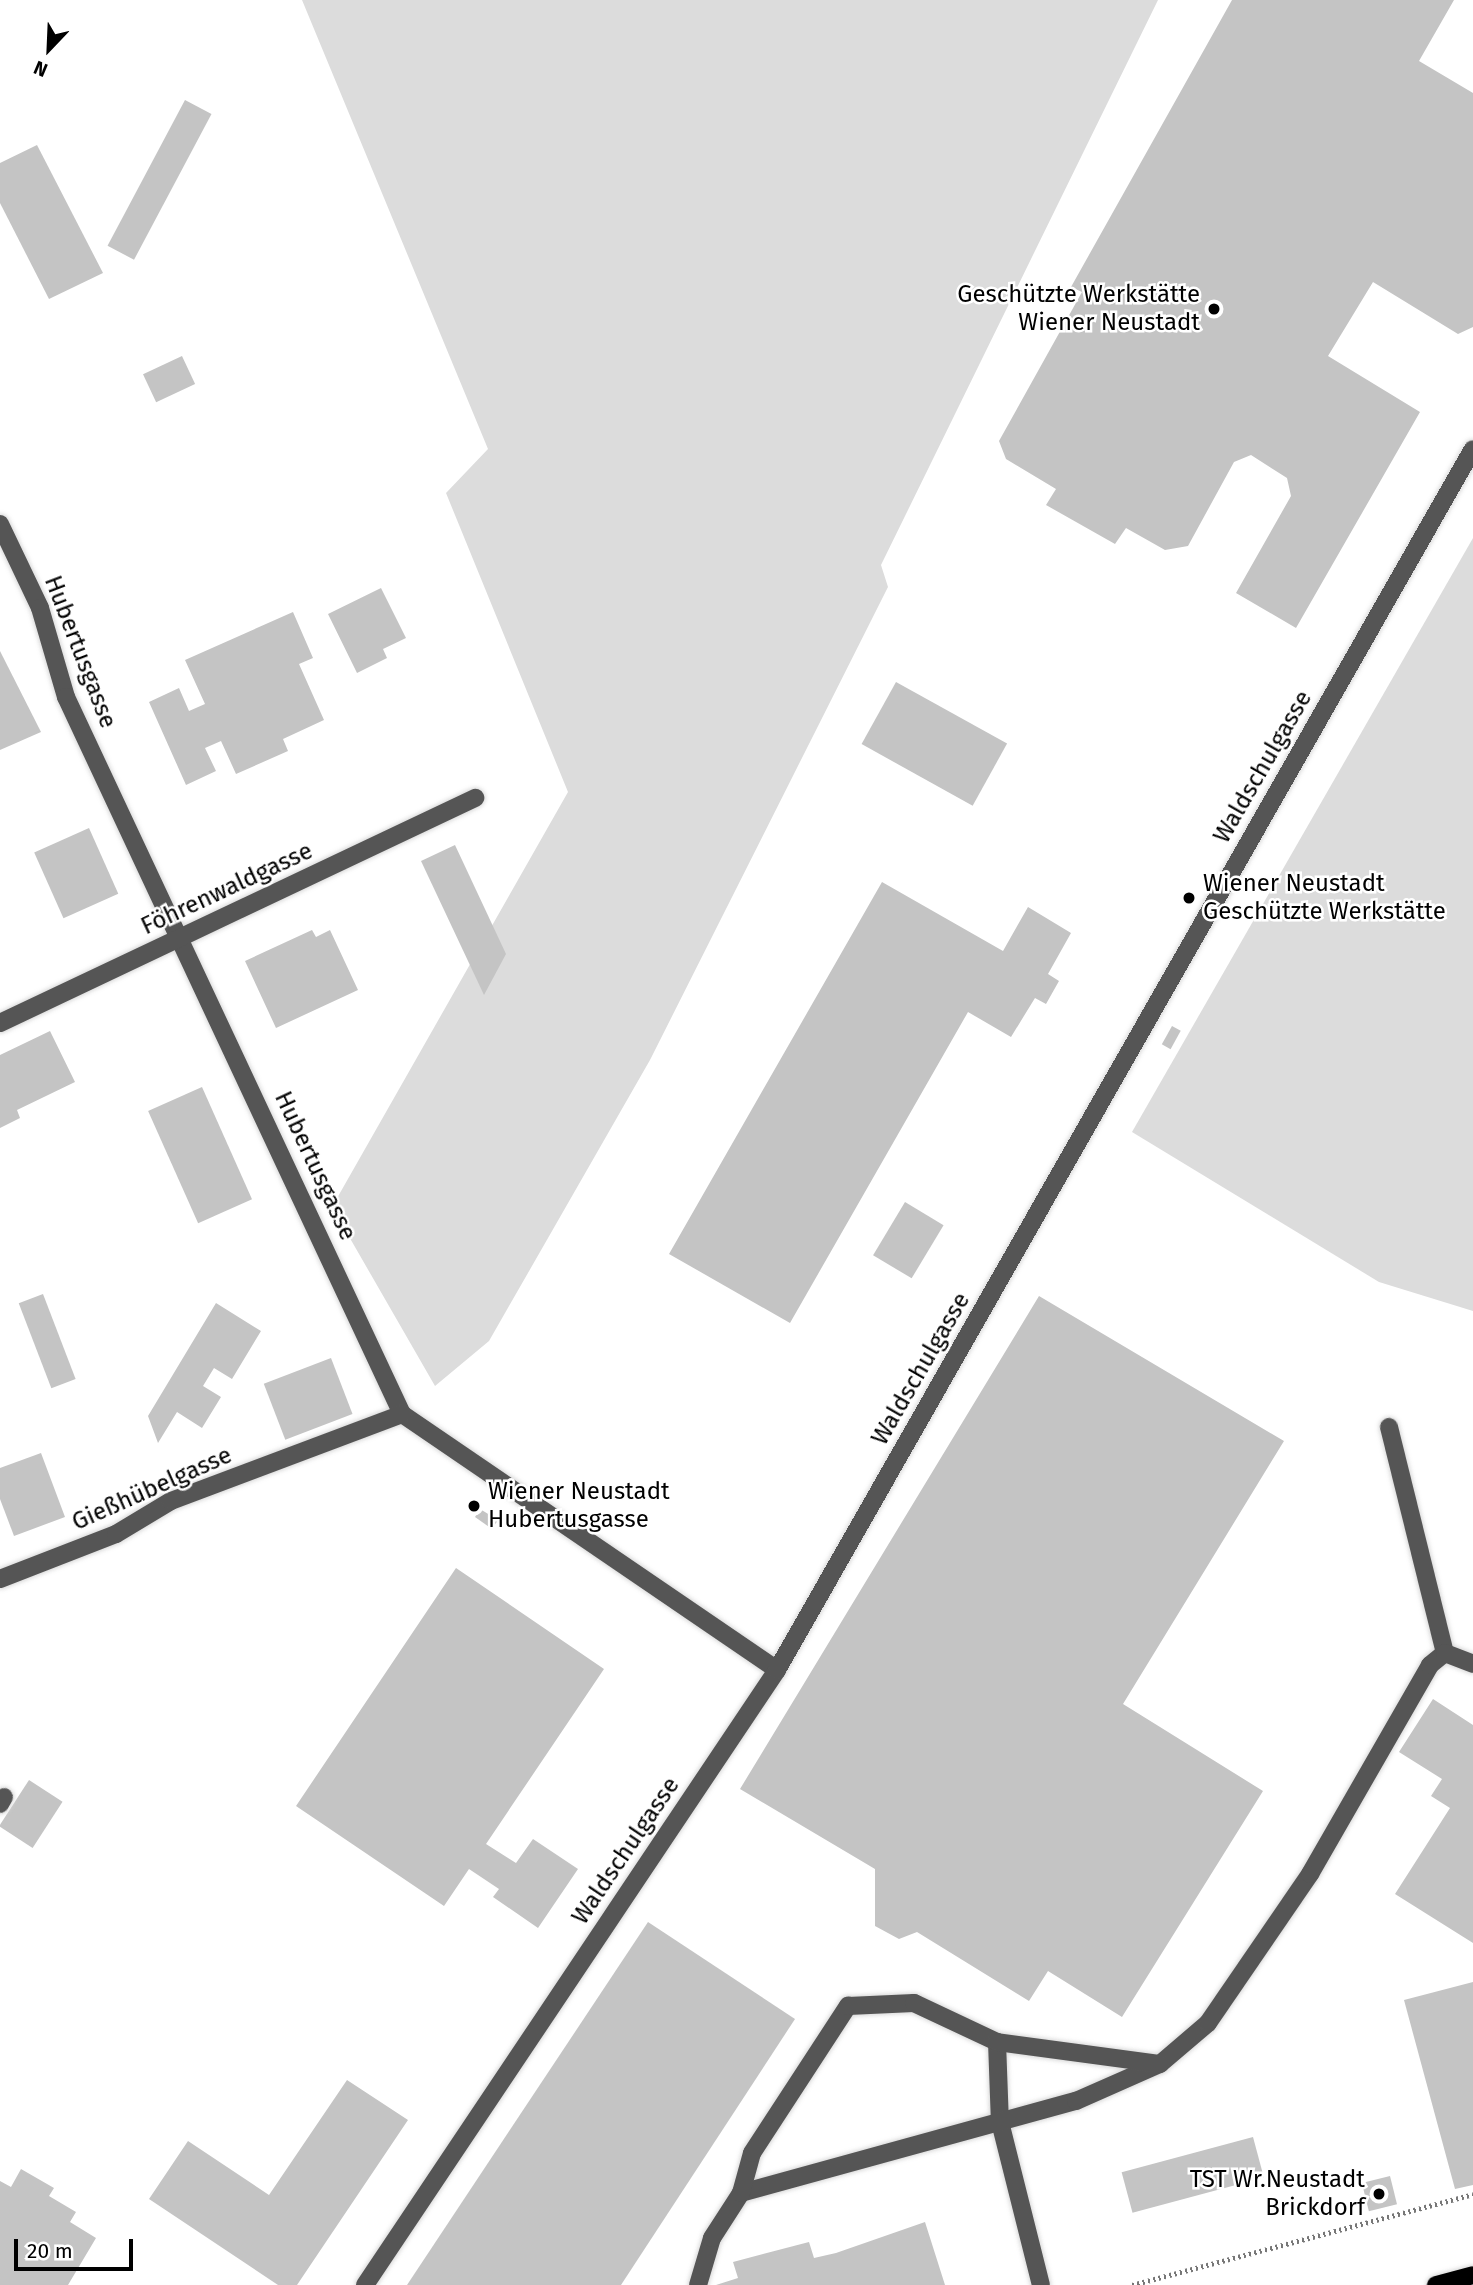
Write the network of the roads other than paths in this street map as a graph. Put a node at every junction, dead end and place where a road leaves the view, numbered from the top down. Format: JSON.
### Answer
{"nodes":[{"id":1,"x":1473,"y":449,"type":"edge"},
{"id":2,"x":0,"y":524,"type":"edge"},
{"id":3,"x":475,"y":798,"type":"dead end"},
{"id":4,"x":183,"y":938,"type":"junction"},
{"id":5,"x":0,"y":1023,"type":"edge"},
{"id":6,"x":402,"y":1414,"type":"junction"},
{"id":7,"x":1389,"y":1427,"type":"dead end"},
{"id":8,"x":0,"y":1579,"type":"edge"},
{"id":9,"x":1445,"y":1653,"type":"junction"},
{"id":10,"x":1473,"y":1664,"type":"edge"},
{"id":11,"x":777,"y":1670,"type":"junction"},
{"id":12,"x":997,"y":2042,"type":"junction"},
{"id":13,"x":1160,"y":2064,"type":"junction"},
{"id":14,"x":1000,"y":2122,"type":"junction"},
{"id":15,"x":741,"y":2193,"type":"junction"},
{"id":16,"x":1473,"y":2275,"type":"edge"},
{"id":17,"x":365,"y":2285,"type":"edge"},
{"id":18,"x":698,"y":2285,"type":"edge"},
{"id":19,"x":1041,"y":2285,"type":"edge"},
{"id":20,"x":1436,"y":2285,"type":"edge"}],
"edges":[{"from":1,"to":11,"type":"street","name":"Waldschulgasse"},
{"from":2,"to":4,"type":"street","name":"Hubertusgasse"},
{"from":3,"to":4,"type":"street","name":"Föhrenwaldgasse"},
{"from":4,"to":5,"type":"street","name":"Föhrenwaldgasse"},
{"from":4,"to":6,"type":"street","name":"Hubertusgasse"},
{"from":6,"to":8,"type":"street","name":"Gießhübelgasse"},
{"from":6,"to":11,"type":"street"},
{"from":7,"to":9,"type":"street"},
{"from":9,"to":10,"type":"street"},
{"from":9,"to":13,"type":"street"},
{"from":11,"to":17,"type":"street","name":"Waldschulgasse"},
{"from":12,"to":13,"type":"street"},
{"from":12,"to":14,"type":"street"},
{"from":12,"to":15,"type":"street"},
{"from":13,"to":14,"type":"street"},
{"from":14,"to":15,"type":"street"},
{"from":14,"to":19,"type":"street"},
{"from":15,"to":18,"type":"street"},
{"from":16,"to":20,"type":"main road"}]}
